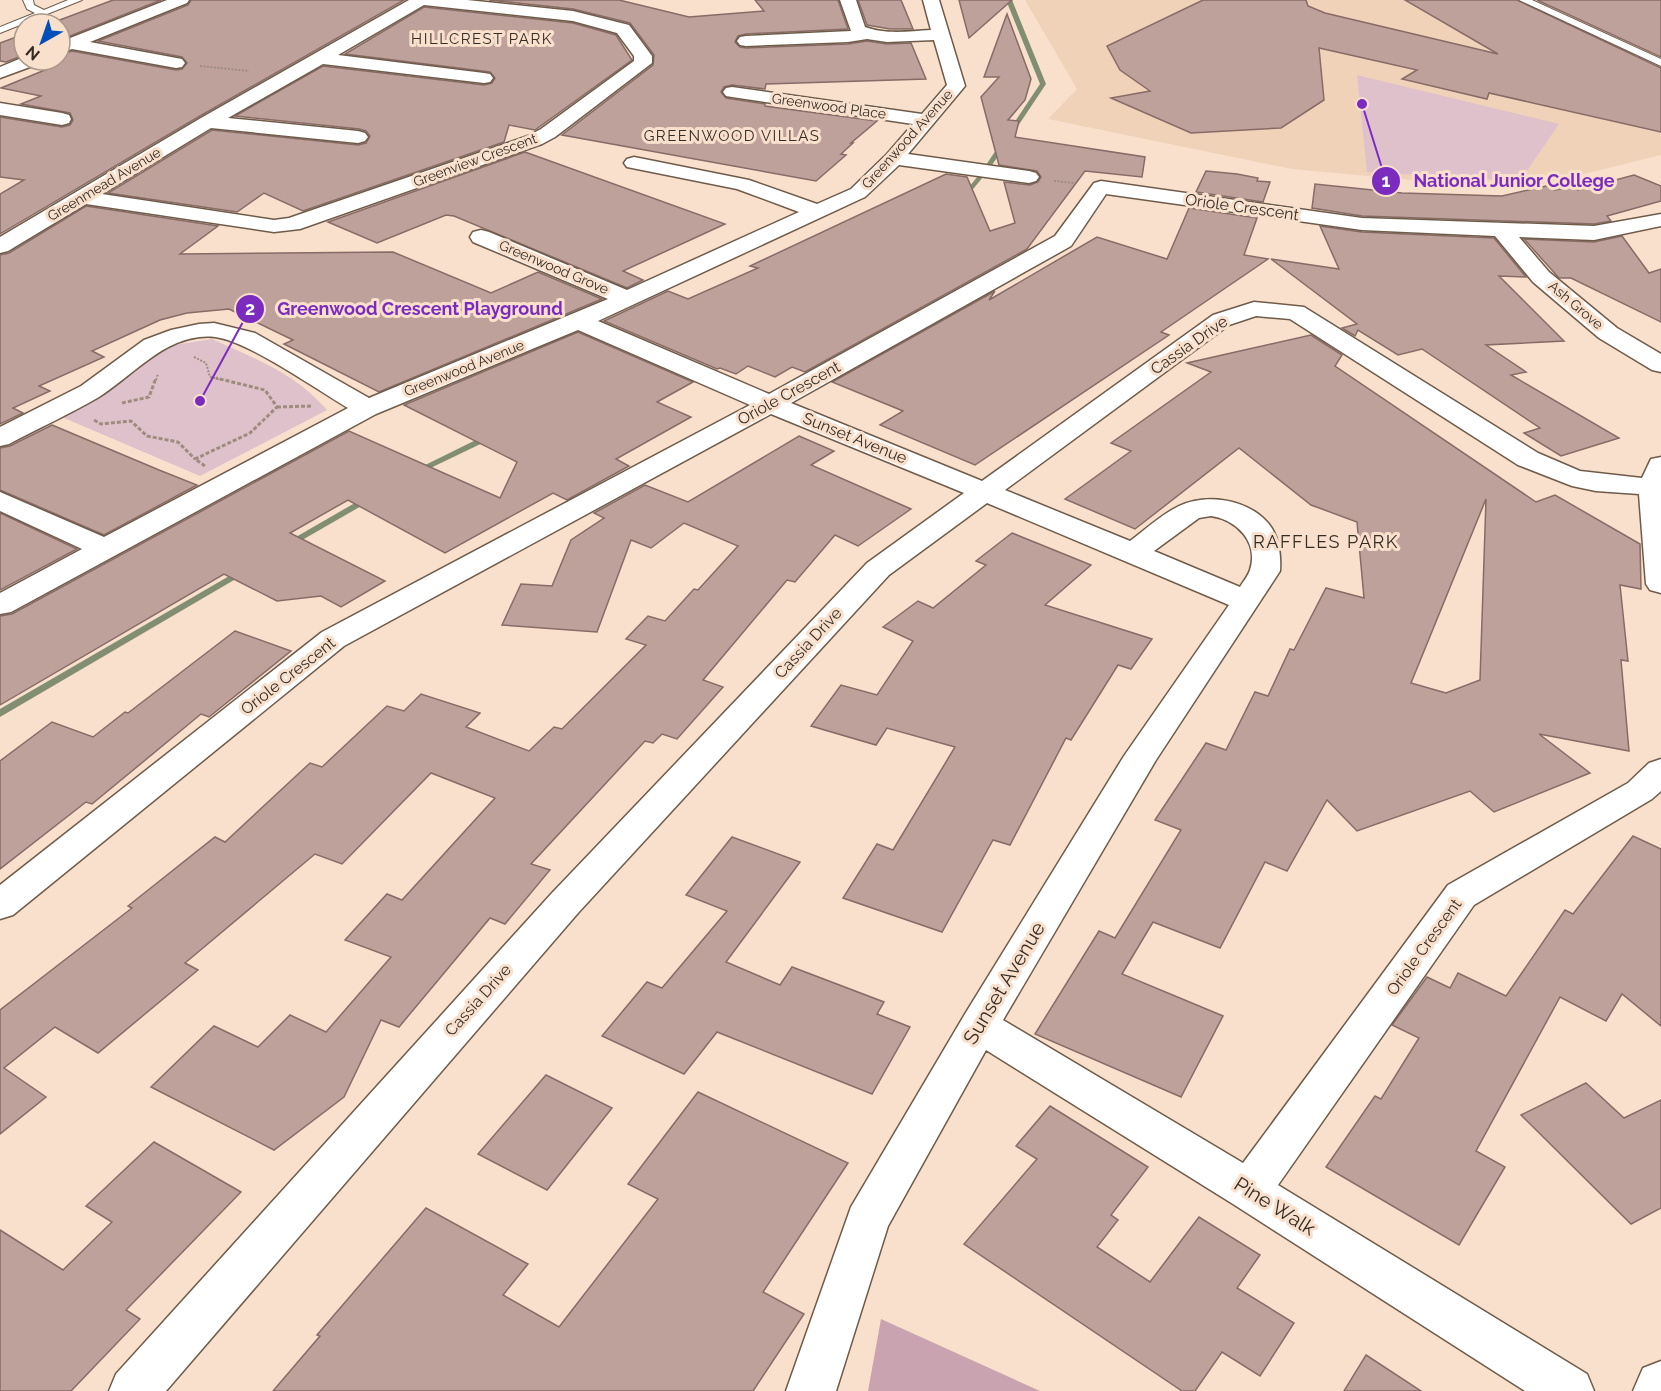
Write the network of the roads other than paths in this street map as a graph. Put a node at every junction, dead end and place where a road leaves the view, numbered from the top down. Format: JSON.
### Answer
{"nodes":[{"id":1,"x":28,"y":0,"type":"edge"},
{"id":2,"x":77,"y":0,"type":"edge"},
{"id":3,"x":181,"y":0,"type":"edge"},
{"id":4,"x":420,"y":0,"type":"edge"},
{"id":5,"x":848,"y":0,"type":"edge"},
{"id":6,"x":931,"y":0,"type":"edge"},
{"id":7,"x":1524,"y":0,"type":"edge"},
{"id":8,"x":41,"y":12,"type":"edge"},
{"id":9,"x":46,"y":12,"type":"edge"},
{"id":10,"x":865,"y":34,"type":"junction"},
{"id":11,"x":939,"y":34,"type":"junction"},
{"id":12,"x":746,"y":41,"type":"dead end"},
{"id":13,"x":72,"y":43,"type":"edge"},
{"id":14,"x":72,"y":47,"type":"edge"},
{"id":15,"x":320,"y":58,"type":"junction"},
{"id":16,"x":176,"y":63,"type":"road end"},
{"id":17,"x":1661,"y":63,"type":"edge"},
{"id":18,"x":484,"y":78,"type":"dead end"},
{"id":19,"x":732,"y":92,"type":"dead end"},
{"id":20,"x":0,"y":109,"type":"edge"},
{"id":21,"x":62,"y":119,"type":"dead end"},
{"id":22,"x":925,"y":120,"type":"junction"},
{"id":23,"x":208,"y":122,"type":"junction"},
{"id":24,"x":358,"y":137,"type":"dead end"},
{"id":25,"x":894,"y":158,"type":"junction"},
{"id":26,"x":634,"y":163,"type":"dead end"},
{"id":27,"x":1029,"y":177,"type":"road end"},
{"id":28,"x":82,"y":197,"type":"junction"},
{"id":29,"x":819,"y":212,"type":"junction"},
{"id":30,"x":1661,"y":219,"type":"edge"},
{"id":31,"x":1503,"y":231,"type":"junction"},
{"id":32,"x":481,"y":237,"type":"dead end"},
{"id":33,"x":0,"y":246,"type":"edge"},
{"id":34,"x":626,"y":298,"type":"junction"},
{"id":35,"x":578,"y":321,"type":"junction"},
{"id":36,"x":1661,"y":365,"type":"edge"},
{"id":37,"x":770,"y":404,"type":"junction"},
{"id":38,"x":367,"y":408,"type":"junction"},
{"id":39,"x":0,"y":438,"type":"edge"},
{"id":40,"x":1657,"y":476,"type":"edge"},
{"id":41,"x":986,"y":491,"type":"junction"},
{"id":42,"x":0,"y":500,"type":"edge"},
{"id":43,"x":105,"y":549,"type":"junction"},
{"id":44,"x":1134,"y":552,"type":"junction"},
{"id":45,"x":1661,"y":584,"type":"edge"},
{"id":46,"x":1247,"y":601,"type":"junction"},
{"id":47,"x":0,"y":605,"type":"edge"},
{"id":48,"x":1661,"y":771,"type":"edge"},
{"id":49,"x":0,"y":905,"type":"edge"},
{"id":50,"x":978,"y":1025,"type":"junction"},
{"id":51,"x":1249,"y":1190,"type":"junction"},
{"id":52,"x":1661,"y":1385,"type":"edge"},
{"id":53,"x":134,"y":1391,"type":"edge"},
{"id":54,"x":812,"y":1391,"type":"edge"},
{"id":55,"x":1569,"y":1391,"type":"edge"},
{"id":56,"x":1658,"y":1391,"type":"edge"}],
"edges":[{"from":1,"to":8,"type":"lane"},
{"from":2,"to":9,"type":"lane"},
{"from":3,"to":13,"type":"street"},
{"from":4,"to":15,"type":"street","name":"Greenmead Avenue"},
{"from":4,"to":28,"type":"street","name":"Greenview Crescent"},
{"from":5,"to":10,"type":"street"},
{"from":6,"to":11,"type":"street","name":"Greenwood Avenue"},
{"from":7,"to":17,"type":"lane"},
{"from":10,"to":11,"type":"street"},
{"from":10,"to":12,"type":"street"},
{"from":11,"to":22,"type":"street","name":"Greenwood Avenue"},
{"from":14,"to":16,"type":"street"},
{"from":15,"to":18,"type":"street"},
{"from":15,"to":23,"type":"street","name":"Greenmead Avenue"},
{"from":19,"to":22,"type":"street","name":"Greenwood Place"},
{"from":20,"to":21,"type":"street"},
{"from":22,"to":25,"type":"street","name":"Greenwood Avenue"},
{"from":23,"to":24,"type":"street"},
{"from":23,"to":28,"type":"street","name":"Greenmead Avenue"},
{"from":25,"to":27,"type":"street"},
{"from":25,"to":29,"type":"street","name":"Greenwood Avenue"},
{"from":26,"to":29,"type":"street"},
{"from":28,"to":33,"type":"street","name":"Greenmead Avenue"},
{"from":29,"to":34,"type":"street","name":"Greenwood Avenue"},
{"from":30,"to":31,"type":"street","name":"Oriole Crescent"},
{"from":31,"to":36,"type":"street","name":"Ash Grove"},
{"from":31,"to":37,"type":"street","name":"Oriole Crescent"},
{"from":32,"to":34,"type":"street","name":"Greenwood Grove"},
{"from":34,"to":35,"type":"street","name":"Greenwood Avenue"},
{"from":35,"to":37,"type":"street","name":"Sunset Avenue"},
{"from":35,"to":38,"type":"street","name":"Greenwood Avenue"},
{"from":37,"to":41,"type":"street","name":"Sunset Avenue"},
{"from":37,"to":49,"type":"street","name":"Oriole Crescent"},
{"from":38,"to":39,"type":"street"},
{"from":38,"to":43,"type":"street","name":"Greenwood Avenue"},
{"from":40,"to":41,"type":"street","name":"Cassia Drive"},
{"from":40,"to":45,"type":"street"},
{"from":41,"to":44,"type":"street","name":"Sunset Avenue"},
{"from":41,"to":53,"type":"street","name":"Cassia Drive"},
{"from":42,"to":43,"type":"street"},
{"from":43,"to":47,"type":"street","name":"Greenwood Avenue"},
{"from":44,"to":46,"type":"street","name":"Sunset Avenue"},
{"from":44,"to":46,"type":"street","name":"Sunset Avenue"},
{"from":46,"to":50,"type":"street","name":"Sunset Avenue"},
{"from":48,"to":51,"type":"street","name":"Oriole Crescent"},
{"from":50,"to":51,"type":"street","name":"Pine Walk"},
{"from":50,"to":54,"type":"street","name":"Sunset Avenue"},
{"from":51,"to":55,"type":"street","name":"Pine Walk"},
{"from":52,"to":56,"type":"street"}]}
